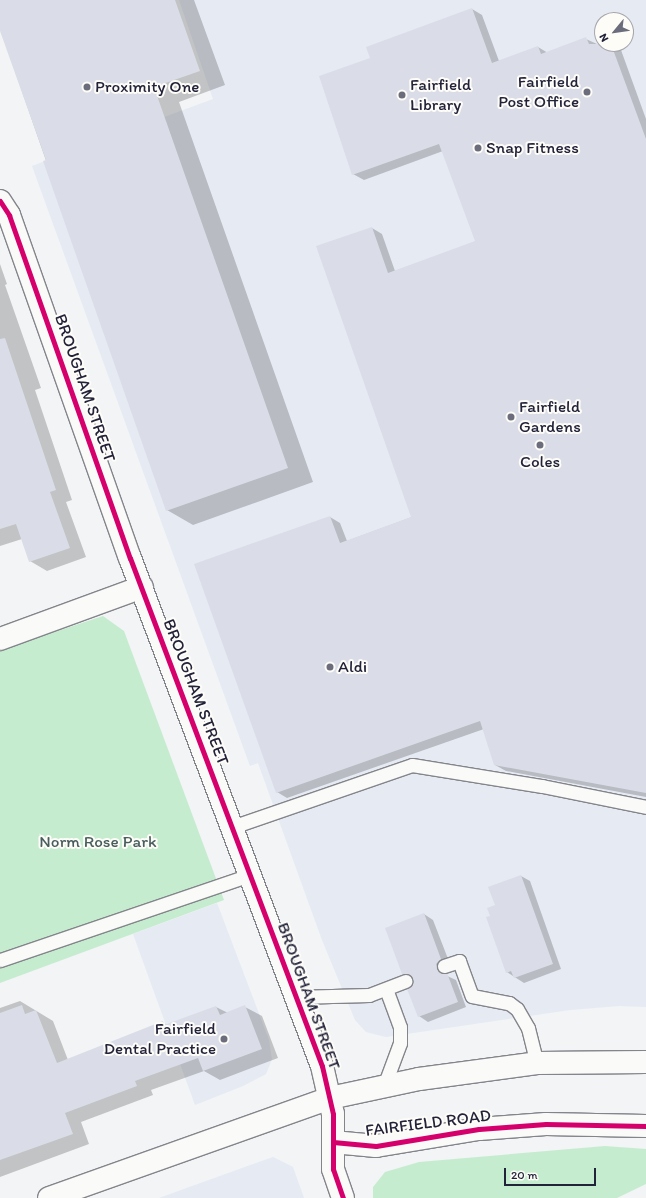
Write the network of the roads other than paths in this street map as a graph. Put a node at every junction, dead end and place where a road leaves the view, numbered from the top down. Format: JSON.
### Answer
{"nodes":[{"id":1,"x":0,"y":201,"type":"edge"},
{"id":2,"x":142,"y":587,"type":"junction"},
{"id":3,"x":0,"y":639,"type":"edge"},
{"id":4,"x":646,"y":807,"type":"edge"},
{"id":5,"x":232,"y":827,"type":"junction"},
{"id":6,"x":250,"y":875,"type":"junction"},
{"id":7,"x":0,"y":960,"type":"edge"},
{"id":8,"x":444,"y":966,"type":"dead end"},
{"id":9,"x":405,"y":981,"type":"dead end"},
{"id":10,"x":386,"y":989,"type":"junction"},
{"id":11,"x":295,"y":997,"type":"junction"},
{"id":12,"x":646,"y":1062,"type":"edge"},
{"id":13,"x":537,"y":1063,"type":"junction"},
{"id":14,"x":384,"y":1086,"type":"junction"},
{"id":15,"x":330,"y":1098,"type":"junction"},
{"id":16,"x":646,"y":1126,"type":"edge"},
{"id":17,"x":333,"y":1142,"type":"junction"},
{"id":18,"x":49,"y":1198,"type":"edge"},
{"id":19,"x":343,"y":1198,"type":"edge"}],
"edges":[{"from":1,"to":2,"type":"street","name":"BROUGHAM STREET"},
{"from":2,"to":3,"type":"street"},
{"from":2,"to":5,"type":"street","name":"BROUGHAM STREET"},
{"from":4,"to":5,"type":"lane"},
{"from":5,"to":6,"type":"street","name":"BROUGHAM STREET"},
{"from":6,"to":7,"type":"lane"},
{"from":6,"to":11,"type":"street","name":"BROUGHAM STREET"},
{"from":8,"to":13,"type":"lane"},
{"from":9,"to":10,"type":"lane"},
{"from":10,"to":11,"type":"lane"},
{"from":10,"to":14,"type":"lane"},
{"from":11,"to":15,"type":"street","name":"BROUGHAM STREET"},
{"from":12,"to":13,"type":"street"},
{"from":13,"to":14,"type":"street"},
{"from":14,"to":15,"type":"street"},
{"from":15,"to":17,"type":"street","name":"BROUGHAM STREET"},
{"from":15,"to":18,"type":"street"},
{"from":16,"to":17,"type":"street","name":"FAIRFIELD ROAD"},
{"from":17,"to":19,"type":"street","name":"BROUGHAM STREET"}]}
